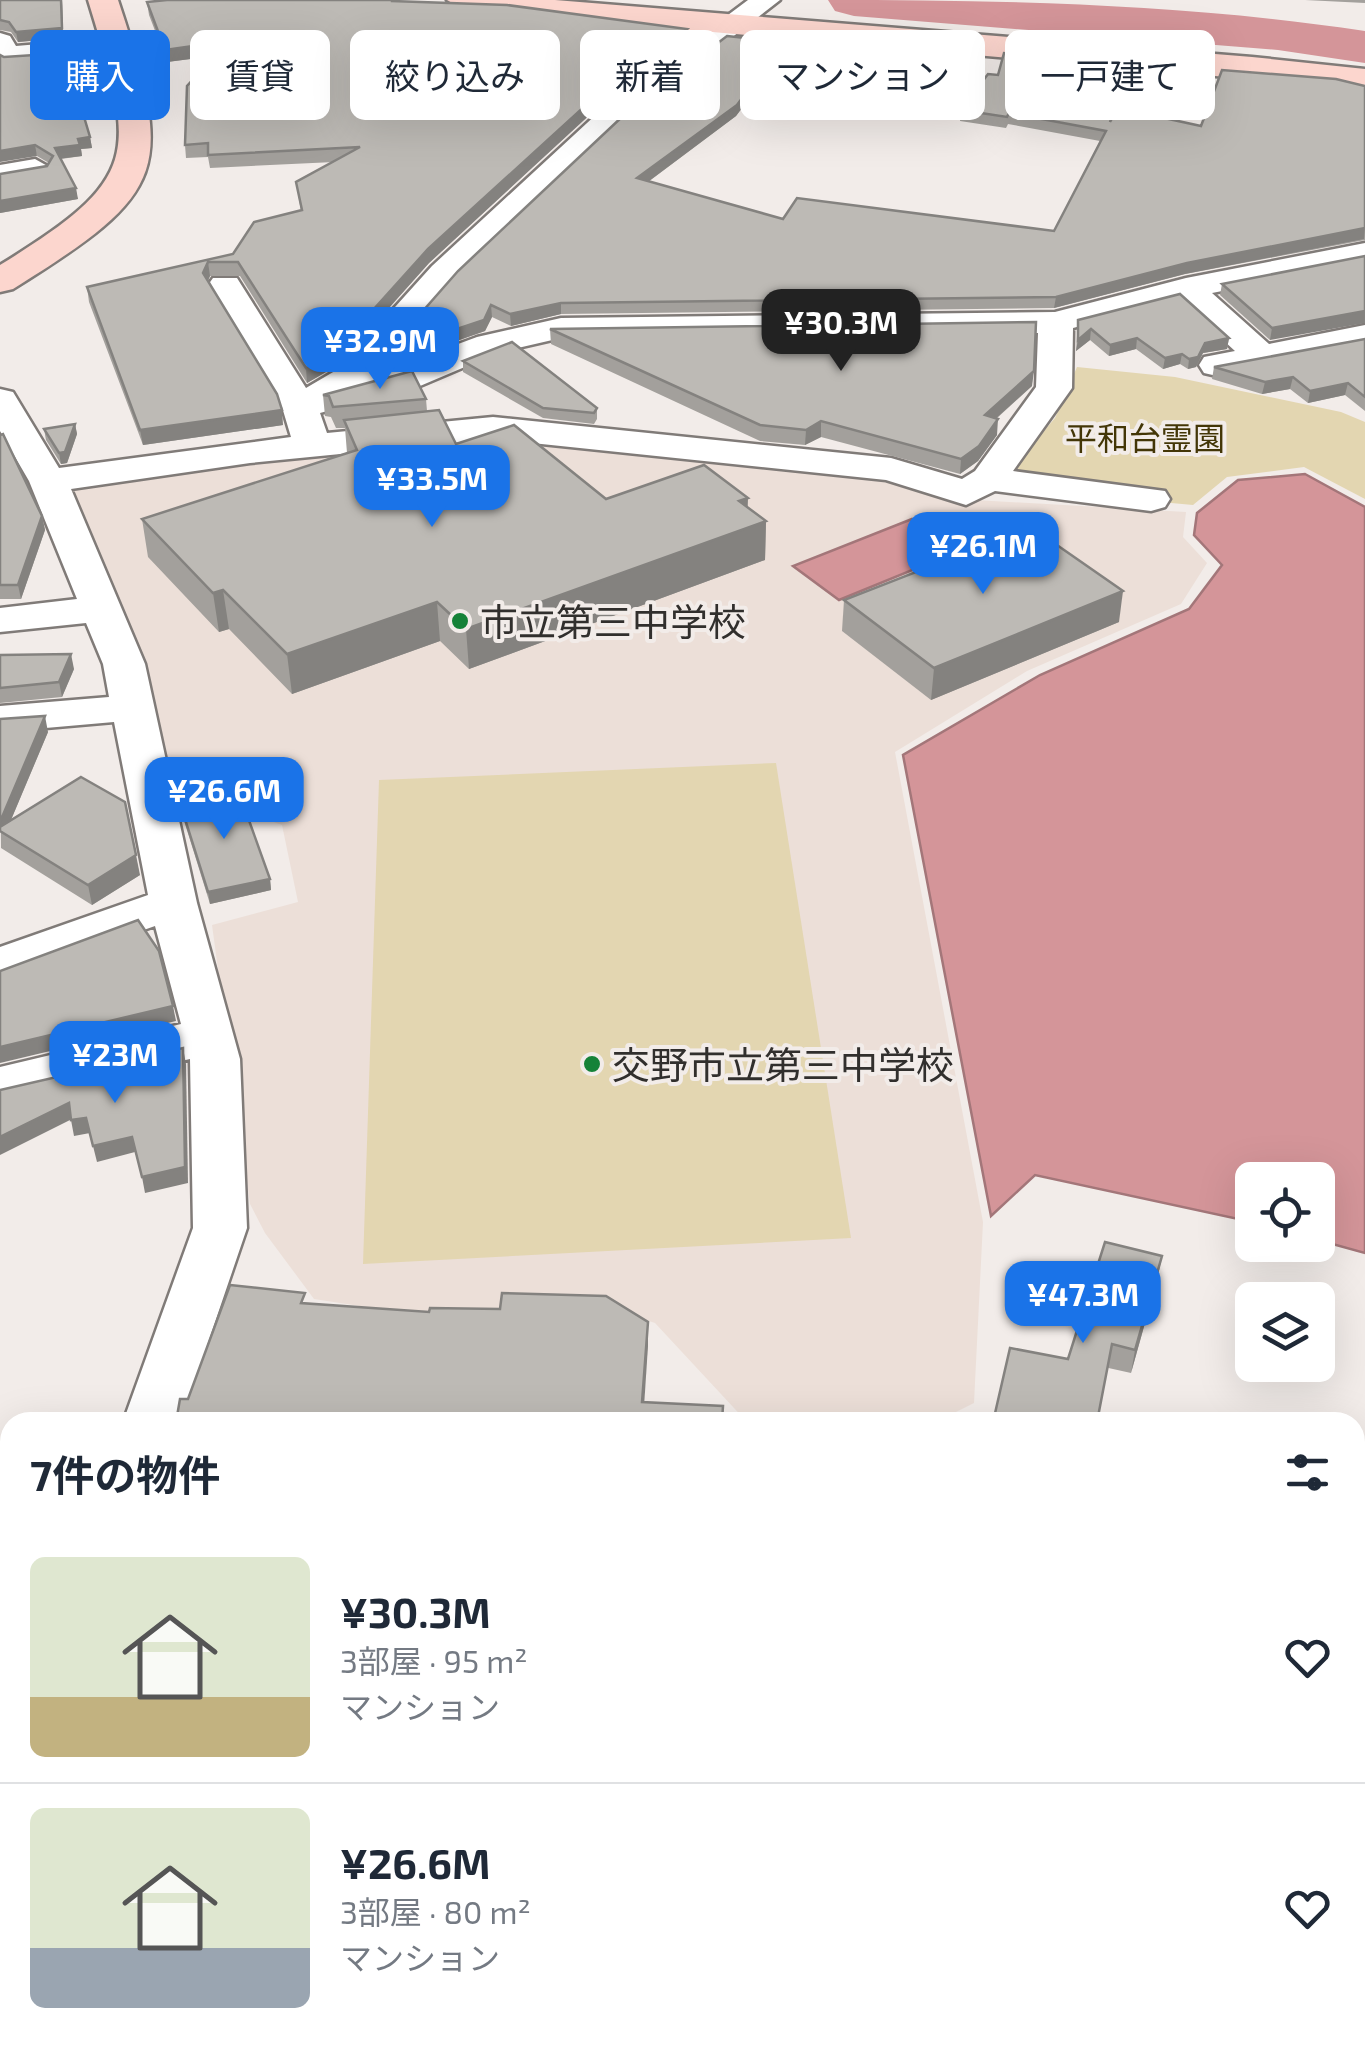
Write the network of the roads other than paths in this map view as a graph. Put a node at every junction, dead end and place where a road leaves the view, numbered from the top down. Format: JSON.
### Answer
{"nodes":[{"id":1,"x":103,"y":0,"type":"edge"},
{"id":2,"x":462,"y":0,"type":"edge"},
{"id":3,"x":752,"y":13,"type":"edge"},
{"id":4,"x":114,"y":30,"type":"edge"},
{"id":5,"x":30,"y":52,"type":"edge"},
{"id":6,"x":4,"y":54,"type":"edge"},
{"id":7,"x":1365,"y":79,"type":"edge"},
{"id":8,"x":138,"y":120,"type":"edge"},
{"id":9,"x":35,"y":168,"type":"edge"},
{"id":10,"x":0,"y":174,"type":"edge"},
{"id":11,"x":1365,"y":253,"type":"edge"},
{"id":12,"x":0,"y":281,"type":"edge"},
{"id":13,"x":225,"y":285,"type":"dead end"},
{"id":14,"x":1186,"y":288,"type":"junction"},
{"id":15,"x":1056,"y":322,"type":"junction"},
{"id":16,"x":1365,"y":336,"type":"edge"},
{"id":17,"x":1262,"y":356,"type":"junction"},
{"id":18,"x":1217,"y":364,"type":"edge"},
{"id":19,"x":0,"y":400,"type":"edge"},
{"id":20,"x":300,"y":407,"type":"junction"},
{"id":21,"x":312,"y":446,"type":"junction"},
{"id":22,"x":988,"y":479,"type":"junction"},
{"id":23,"x":48,"y":481,"type":"junction"},
{"id":24,"x":1152,"y":499,"type":"dead end"},
{"id":25,"x":101,"y":609,"type":"junction"},
{"id":26,"x":0,"y":620,"type":"edge"},
{"id":27,"x":133,"y":708,"type":"junction"},
{"id":28,"x":0,"y":719,"type":"edge"},
{"id":29,"x":172,"y":903,"type":"junction"},
{"id":30,"x":0,"y":965,"type":"edge"},
{"id":31,"x":208,"y":1035,"type":"junction"},
{"id":32,"x":0,"y":1085,"type":"edge"},
{"id":33,"x":156,"y":1412,"type":"edge"}],
"edges":[{"from":1,"to":4,"type":"street"},
{"from":2,"to":3,"type":"street"},
{"from":3,"to":7,"type":"street"},
{"from":3,"to":20,"type":"street"},
{"from":5,"to":6,"type":"street"},
{"from":8,"to":12,"type":"street"},
{"from":9,"to":10,"type":"street"},
{"from":11,"to":14,"type":"street"},
{"from":13,"to":20,"type":"street"},
{"from":14,"to":15,"type":"street"},
{"from":14,"to":17,"type":"street"},
{"from":15,"to":20,"type":"street"},
{"from":15,"to":22,"type":"street"},
{"from":16,"to":17,"type":"street"},
{"from":17,"to":18,"type":"street"},
{"from":19,"to":23,"type":"street"},
{"from":20,"to":21,"type":"street"},
{"from":21,"to":22,"type":"street"},
{"from":21,"to":23,"type":"street"},
{"from":22,"to":24,"type":"street"},
{"from":23,"to":25,"type":"street"},
{"from":25,"to":26,"type":"street"},
{"from":25,"to":27,"type":"street"},
{"from":27,"to":28,"type":"street"},
{"from":27,"to":29,"type":"street"},
{"from":29,"to":30,"type":"street"},
{"from":29,"to":31,"type":"street"},
{"from":31,"to":32,"type":"street"},
{"from":31,"to":33,"type":"street"}]}
